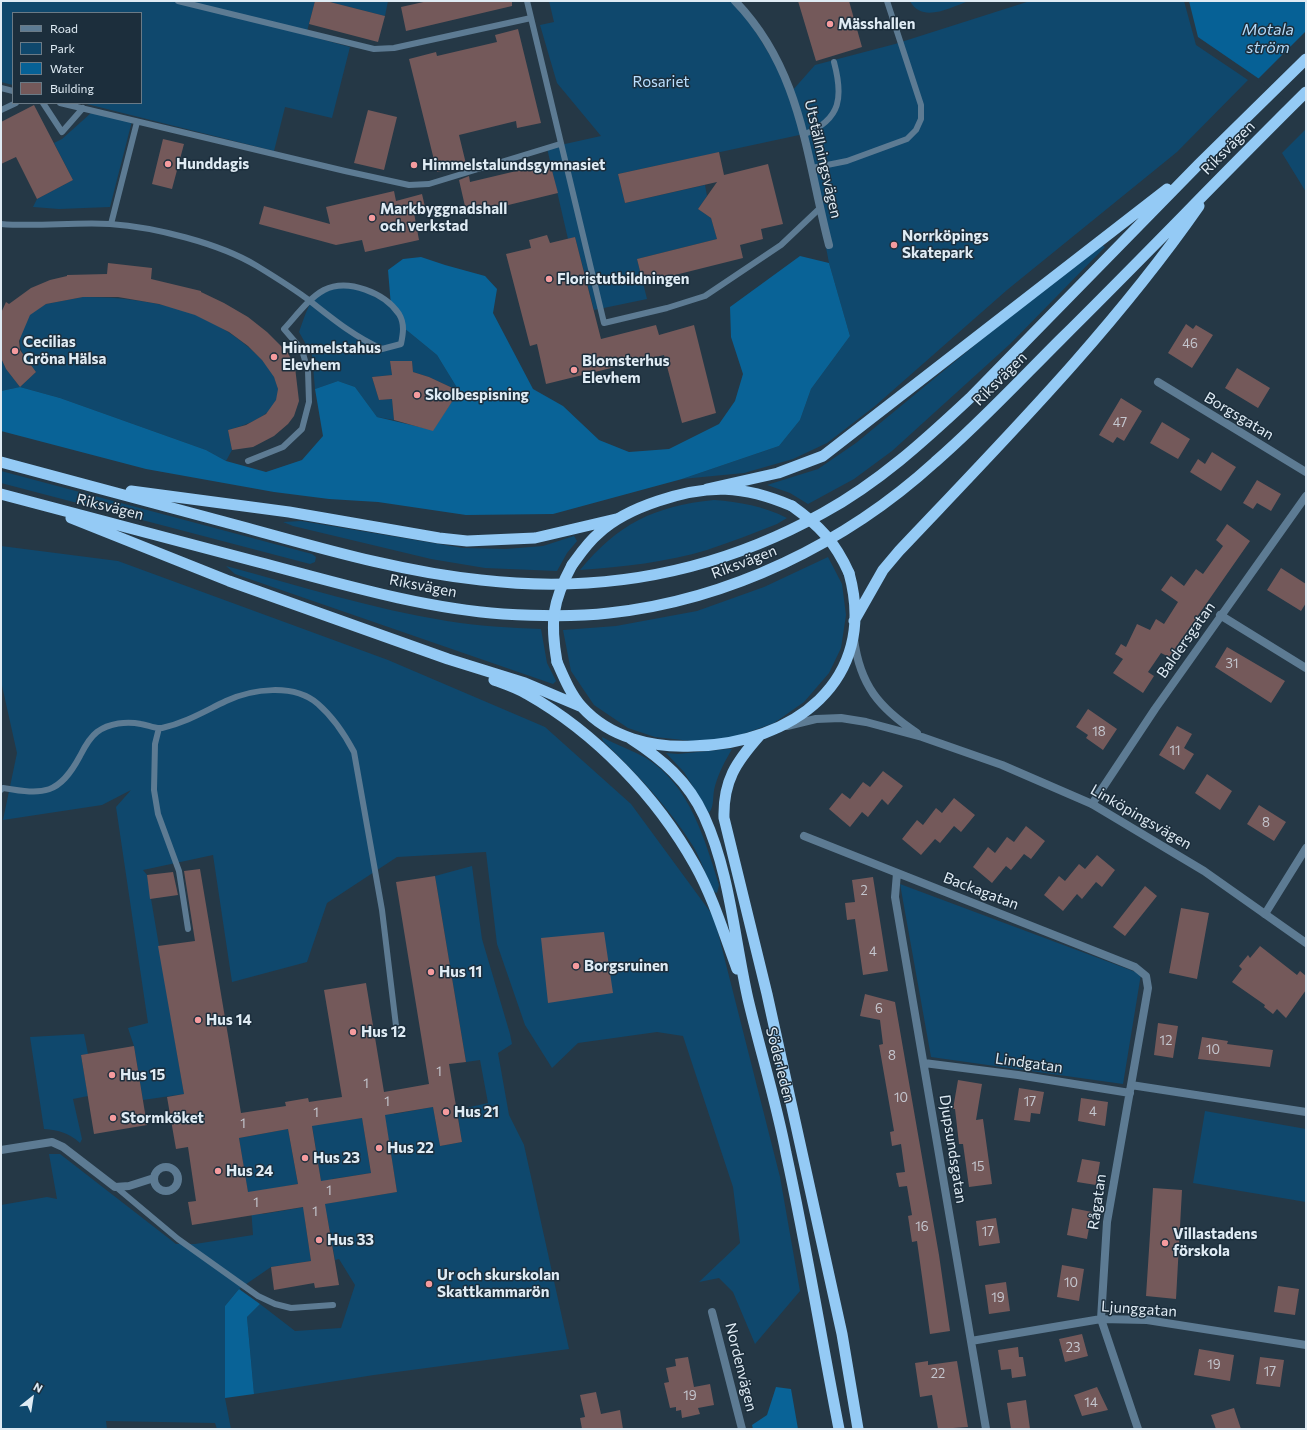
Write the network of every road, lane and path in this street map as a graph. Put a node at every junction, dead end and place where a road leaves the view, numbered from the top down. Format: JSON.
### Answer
{"nodes":[{"id":1,"x":178,"y":1,"type":"edge"},
{"id":2,"x":527,"y":1,"type":"edge"},
{"id":3,"x":735,"y":1,"type":"edge"},
{"id":4,"x":887,"y":1,"type":"edge"},
{"id":5,"x":531,"y":18,"type":"junction"},
{"id":6,"x":1306,"y":59,"type":"edge"},
{"id":7,"x":834,"y":62,"type":"dead end"},
{"id":8,"x":1,"y":88,"type":"edge"},
{"id":9,"x":12,"y":91,"type":"edge"},
{"id":10,"x":1306,"y":92,"type":"edge"},
{"id":11,"x":14,"y":104,"type":"edge"},
{"id":12,"x":44,"y":104,"type":"edge"},
{"id":13,"x":65,"y":104,"type":"edge"},
{"id":14,"x":83,"y":108,"type":"junction"},
{"id":15,"x":1,"y":110,"type":"edge"},
{"id":16,"x":137,"y":122,"type":"junction"},
{"id":17,"x":805,"y":134,"type":"junction"},
{"id":18,"x":560,"y":144,"type":"junction"},
{"id":19,"x":1199,"y":164,"type":"junction"},
{"id":20,"x":812,"y":168,"type":"junction"},
{"id":21,"x":1217,"y":181,"type":"junction"},
{"id":22,"x":819,"y":209,"type":"junction"},
{"id":23,"x":1,"y":224,"type":"edge"},
{"id":24,"x":111,"y":224,"type":"junction"},
{"id":25,"x":829,"y":245,"type":"dead end"},
{"id":26,"x":310,"y":301,"type":"junction"},
{"id":27,"x":1158,"y":382,"type":"dead end"},
{"id":28,"x":248,"y":461,"type":"dead end"},
{"id":29,"x":1,"y":462,"type":"edge"},
{"id":30,"x":1306,"y":472,"type":"edge"},
{"id":31,"x":86,"y":484,"type":"junction"},
{"id":32,"x":707,"y":489,"type":"junction"},
{"id":33,"x":1,"y":494,"type":"edge"},
{"id":34,"x":1306,"y":496,"type":"edge"},
{"id":35,"x":26,"y":501,"type":"junction"},
{"id":36,"x":616,"y":519,"type":"junction"},
{"id":37,"x":1220,"y":616,"type":"junction"},
{"id":38,"x":854,"y":621,"type":"junction"},
{"id":39,"x":854,"y":636,"type":"junction"},
{"id":40,"x":448,"y":659,"type":"junction"},
{"id":41,"x":1306,"y":668,"type":"edge"},
{"id":42,"x":582,"y":707,"type":"junction"},
{"id":43,"x":782,"y":727,"type":"junction"},
{"id":44,"x":160,"y":728,"type":"junction"},
{"id":45,"x":760,"y":736,"type":"junction"},
{"id":46,"x":922,"y":737,"type":"junction"},
{"id":47,"x":631,"y":739,"type":"junction"},
{"id":48,"x":1,"y":790,"type":"edge"},
{"id":49,"x":1092,"y":804,"type":"junction"},
{"id":50,"x":804,"y":836,"type":"dead end"},
{"id":51,"x":1306,"y":848,"type":"edge"},
{"id":52,"x":897,"y":873,"type":"junction"},
{"id":53,"x":1265,"y":914,"type":"junction"},
{"id":54,"x":188,"y":929,"type":"dead end"},
{"id":55,"x":1306,"y":943,"type":"edge"},
{"id":56,"x":1146,"y":976,"type":"joint"},
{"id":57,"x":748,"y":997,"type":"junction"},
{"id":58,"x":397,"y":1034,"type":"dead end"},
{"id":59,"x":924,"y":1063,"type":"junction"},
{"id":60,"x":1130,"y":1089,"type":"junction"},
{"id":61,"x":1306,"y":1112,"type":"edge"},
{"id":62,"x":1,"y":1150,"type":"edge"},
{"id":63,"x":154,"y":1178,"type":"dead end"},
{"id":64,"x":116,"y":1187,"type":"junction"},
{"id":65,"x":333,"y":1304,"type":"dead end"},
{"id":66,"x":712,"y":1312,"type":"dead end"},
{"id":67,"x":1101,"y":1319,"type":"junction"},
{"id":68,"x":971,"y":1341,"type":"junction"},
{"id":69,"x":1306,"y":1345,"type":"edge"},
{"id":70,"x":742,"y":1429,"type":"edge"},
{"id":71,"x":839,"y":1429,"type":"edge"},
{"id":72,"x":858,"y":1429,"type":"edge"},
{"id":73,"x":986,"y":1429,"type":"edge"},
{"id":74,"x":1138,"y":1429,"type":"edge"}],
"edges":[{"from":1,"to":5,"type":"lane"},
{"from":2,"to":5,"type":"lane"},
{"from":3,"to":17,"type":"street","name":"Utställningsvägen"},
{"from":4,"to":20,"type":"lane"},
{"from":5,"to":18,"type":"lane"},
{"from":6,"to":19,"type":"highway","name":"Riksvägen"},
{"from":7,"to":17,"type":"lane"},
{"from":8,"to":9,"type":"lane"},
{"from":10,"to":21,"type":"highway","name":"Riksvägen"},
{"from":11,"to":15,"type":"lane"},
{"from":12,"to":14,"type":"lane"},
{"from":13,"to":14,"type":"lane"},
{"from":14,"to":16,"type":"lane"},
{"from":16,"to":18,"type":"lane"},
{"from":16,"to":24,"type":"lane"},
{"from":17,"to":20,"type":"street","name":"Utställningsvägen"},
{"from":18,"to":22,"type":"lane"},
{"from":19,"to":31,"type":"highway","name":"Riksvägen"},
{"from":19,"to":32,"type":"highway"},
{"from":20,"to":22,"type":"street","name":"Utställningsvägen"},
{"from":21,"to":35,"type":"highway","name":"Riksvägen"},
{"from":21,"to":38,"type":"highway"},
{"from":22,"to":25,"type":"street","name":"Utställningsvägen"},
{"from":23,"to":24,"type":"lane"},
{"from":24,"to":26,"type":"lane"},
{"from":26,"to":26,"type":"lane"},
{"from":26,"to":28,"type":"lane"},
{"from":27,"to":30,"type":"street","name":"Borgsgatan"},
{"from":29,"to":31,"type":"highway"},
{"from":31,"to":36,"type":"highway"},
{"from":32,"to":36,"type":"highway"},
{"from":32,"to":38,"type":"highway","bridge":true},
{"from":33,"to":35,"type":"highway"},
{"from":34,"to":37,"type":"street","name":"Baldersgatan"},
{"from":35,"to":40,"type":"highway"},
{"from":36,"to":42,"type":"highway","bridge":true},
{"from":37,"to":41,"type":"street"},
{"from":37,"to":49,"type":"street","name":"Baldersgatan"},
{"from":38,"to":39,"type":"highway"},
{"from":39,"to":43,"type":"highway"},
{"from":39,"to":46,"type":"street","name":"Linköpingsvägen"},
{"from":40,"to":42,"type":"highway"},
{"from":40,"to":57,"type":"highway"},
{"from":42,"to":47,"type":"highway"},
{"from":43,"to":45,"type":"highway"},
{"from":43,"to":46,"type":"street","name":"Linköpingsvägen"},
{"from":44,"to":48,"type":"lane"},
{"from":44,"to":54,"type":"lane"},
{"from":44,"to":58,"type":"lane"},
{"from":45,"to":47,"type":"highway"},
{"from":45,"to":72,"type":"highway","name":"Söderleden"},
{"from":46,"to":49,"type":"street","name":"Linköpingsvägen"},
{"from":47,"to":57,"type":"highway","name":"Söderleden"},
{"from":49,"to":53,"type":"street","name":"Linköpingsvägen"},
{"from":50,"to":52,"type":"street","name":"Backagatan"},
{"from":51,"to":53,"type":"street"},
{"from":52,"to":56,"type":"street","name":"Backagatan"},
{"from":52,"to":59,"type":"street","name":"Djupsundsgatan"},
{"from":53,"to":55,"type":"street","name":"Linköpingsvägen"},
{"from":56,"to":60,"type":"street","name":"Rågatan"},
{"from":57,"to":71,"type":"highway","name":"Söderleden"},
{"from":59,"to":60,"type":"street","name":"Lindgatan"},
{"from":59,"to":68,"type":"street","name":"Djupsundsgatan"},
{"from":60,"to":61,"type":"street","name":"Lindgatan"},
{"from":60,"to":67,"type":"street","name":"Rågatan"},
{"from":62,"to":64,"type":"street"},
{"from":63,"to":64,"type":"street"},
{"from":64,"to":65,"type":"lane"},
{"from":66,"to":70,"type":"street","name":"Nordenvägen"},
{"from":67,"to":68,"type":"street","name":"Ljunggatan"},
{"from":67,"to":69,"type":"street","name":"Ljunggatan"},
{"from":67,"to":74,"type":"street","name":"Rågatan"},
{"from":68,"to":73,"type":"street","name":"Djupsundsgatan"}]}
